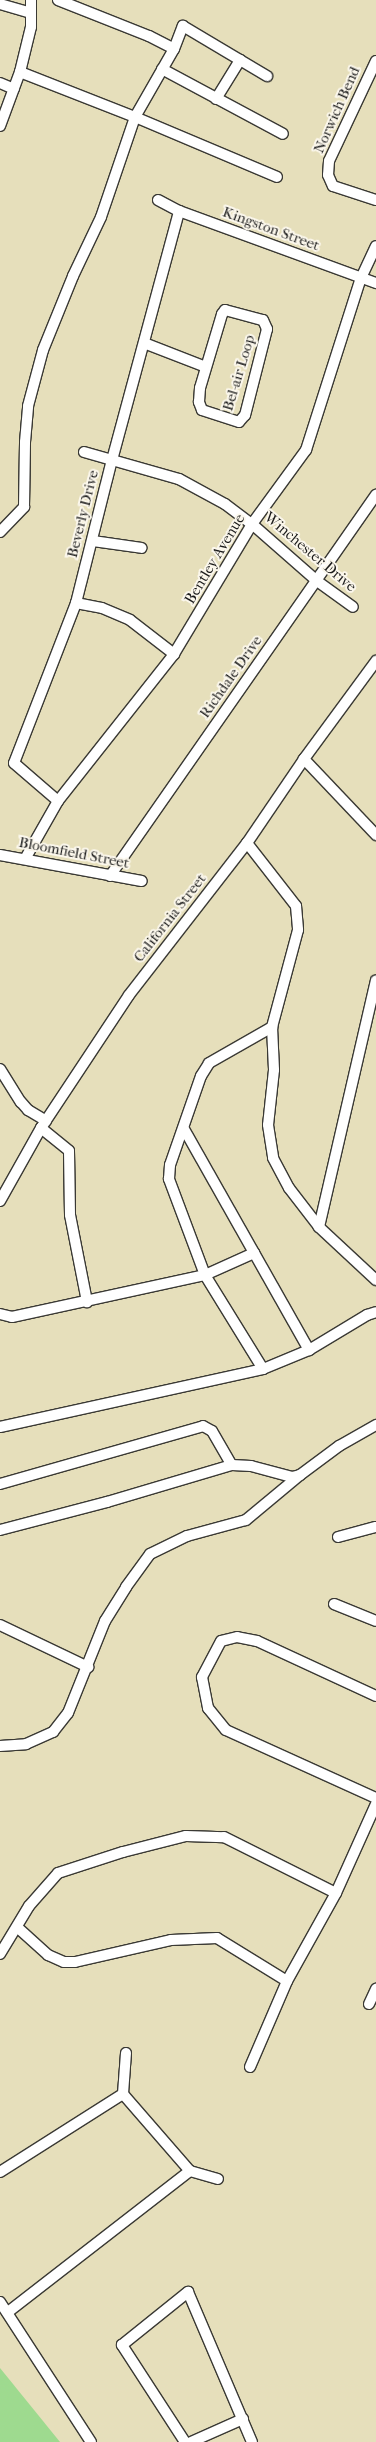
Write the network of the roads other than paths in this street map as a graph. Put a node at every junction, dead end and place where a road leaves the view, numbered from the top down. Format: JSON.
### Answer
{"nodes":[{"id":1,"x":31,"y":0,"type":"edge"},
{"id":2,"x":58,"y":0,"type":"edge"},
{"id":3,"x":0,"y":4,"type":"edge"},
{"id":4,"x":31,"y":13,"type":"junction"},
{"id":5,"x":174,"y":49,"type":"junction"},
{"id":6,"x":240,"y":60,"type":"junction"},
{"id":7,"x":376,"y":61,"type":"edge"},
{"id":8,"x":162,"y":68,"type":"junction"},
{"id":9,"x":20,"y":72,"type":"junction"},
{"id":10,"x":267,"y":76,"type":"dead end"},
{"id":11,"x":0,"y":83,"type":"edge"},
{"id":12,"x":14,"y":89,"type":"junction"},
{"id":13,"x":216,"y":99,"type":"junction"},
{"id":14,"x":135,"y":117,"type":"junction"},
{"id":15,"x":0,"y":126,"type":"edge"},
{"id":16,"x":283,"y":134,"type":"dead end"},
{"id":17,"x":277,"y":177,"type":"dead end"},
{"id":18,"x":158,"y":200,"type":"dead end"},
{"id":19,"x":376,"y":200,"type":"edge"},
{"id":20,"x":179,"y":211,"type":"junction"},
{"id":21,"x":376,"y":246,"type":"edge"},
{"id":22,"x":361,"y":278,"type":"junction"},
{"id":23,"x":376,"y":283,"type":"edge"},
{"id":24,"x":144,"y":343,"type":"junction"},
{"id":25,"x":206,"y":367,"type":"junction"},
{"id":26,"x":84,"y":452,"type":"dead end"},
{"id":27,"x":112,"y":460,"type":"junction"},
{"id":28,"x":376,"y":495,"type":"edge"},
{"id":29,"x":252,"y":524,"type":"junction"},
{"id":30,"x":0,"y":532,"type":"edge"},
{"id":31,"x":93,"y":541,"type":"junction"},
{"id":32,"x":142,"y":548,"type":"dead end"},
{"id":33,"x":317,"y":581,"type":"junction"},
{"id":34,"x":76,"y":603,"type":"junction"},
{"id":35,"x":353,"y":607,"type":"dead end"},
{"id":36,"x":174,"y":654,"type":"junction"},
{"id":37,"x":376,"y":661,"type":"edge"},
{"id":38,"x":304,"y":758,"type":"junction"},
{"id":39,"x":58,"y":802,"type":"junction"},
{"id":40,"x":376,"y":835,"type":"edge"},
{"id":41,"x":247,"y":843,"type":"junction"},
{"id":42,"x":0,"y":855,"type":"edge"},
{"id":43,"x":25,"y":859,"type":"junction"},
{"id":44,"x":110,"y":876,"type":"junction"},
{"id":45,"x":142,"y":882,"type":"dead end"},
{"id":46,"x":376,"y":980,"type":"edge"},
{"id":47,"x":272,"y":1027,"type":"junction"},
{"id":48,"x":0,"y":1070,"type":"edge"},
{"id":49,"x":44,"y":1125,"type":"junction"},
{"id":50,"x":184,"y":1129,"type":"junction"},
{"id":51,"x":0,"y":1202,"type":"edge"},
{"id":52,"x":319,"y":1227,"type":"junction"},
{"id":53,"x":254,"y":1253,"type":"junction"},
{"id":54,"x":205,"y":1275,"type":"junction"},
{"id":55,"x":376,"y":1280,"type":"edge"},
{"id":56,"x":87,"y":1302,"type":"junction"},
{"id":57,"x":376,"y":1312,"type":"edge"},
{"id":58,"x":0,"y":1314,"type":"edge"},
{"id":59,"x":309,"y":1350,"type":"junction"},
{"id":60,"x":263,"y":1369,"type":"junction"},
{"id":61,"x":376,"y":1425,"type":"edge"},
{"id":62,"x":0,"y":1427,"type":"edge"},
{"id":63,"x":232,"y":1465,"type":"junction"},
{"id":64,"x":300,"y":1475,"type":"junction"},
{"id":65,"x":0,"y":1484,"type":"edge"},
{"id":66,"x":376,"y":1528,"type":"edge"},
{"id":67,"x":0,"y":1530,"type":"edge"},
{"id":68,"x":338,"y":1537,"type":"dead end"},
{"id":69,"x":334,"y":1604,"type":"dead end"},
{"id":70,"x":376,"y":1621,"type":"edge"},
{"id":71,"x":0,"y":1625,"type":"edge"},
{"id":72,"x":88,"y":1667,"type":"junction"},
{"id":73,"x":376,"y":1696,"type":"edge"},
{"id":74,"x":0,"y":1746,"type":"edge"},
{"id":75,"x":376,"y":1798,"type":"edge"},
{"id":76,"x":376,"y":1804,"type":"edge"},
{"id":77,"x":336,"y":1893,"type":"junction"},
{"id":78,"x":16,"y":1927,"type":"junction"},
{"id":79,"x":0,"y":1954,"type":"edge"},
{"id":80,"x":287,"y":1982,"type":"junction"},
{"id":81,"x":376,"y":1989,"type":"edge"},
{"id":82,"x":369,"y":2004,"type":"dead end"},
{"id":83,"x":126,"y":2053,"type":"dead end"},
{"id":84,"x":250,"y":2067,"type":"dead end"},
{"id":85,"x":123,"y":2094,"type":"junction"},
{"id":86,"x":190,"y":2171,"type":"junction"},
{"id":87,"x":0,"y":2172,"type":"edge"},
{"id":88,"x":218,"y":2179,"type":"dead end"},
{"id":89,"x":0,"y":2302,"type":"edge"},
{"id":90,"x":8,"y":2312,"type":"junction"},
{"id":91,"x":243,"y":2419,"type":"junction"},
{"id":92,"x":90,"y":2442,"type":"edge"},
{"id":93,"x":185,"y":2442,"type":"edge"},
{"id":94,"x":191,"y":2442,"type":"edge"},
{"id":95,"x":252,"y":2442,"type":"edge"}],
"edges":[{"from":1,"to":4,"type":"street"},
{"from":2,"to":5,"type":"street"},
{"from":3,"to":4,"type":"street"},
{"from":4,"to":9,"type":"street"},
{"from":5,"to":6,"type":"street"},
{"from":5,"to":8,"type":"street"},
{"from":6,"to":10,"type":"street"},
{"from":6,"to":13,"type":"street"},
{"from":7,"to":19,"type":"street","name":"Norwich Bend"},
{"from":8,"to":13,"type":"street"},
{"from":8,"to":14,"type":"street"},
{"from":9,"to":12,"type":"street"},
{"from":9,"to":14,"type":"street"},
{"from":11,"to":12,"type":"street"},
{"from":12,"to":15,"type":"street"},
{"from":13,"to":16,"type":"street"},
{"from":14,"to":17,"type":"street"},
{"from":14,"to":30,"type":"street"},
{"from":18,"to":20,"type":"street","name":"Kingston Street"},
{"from":20,"to":22,"type":"street","name":"Kingston Street"},
{"from":20,"to":24,"type":"street","name":"Beverly Drive"},
{"from":21,"to":22,"type":"street","name":"Bentley Avenue"},
{"from":22,"to":23,"type":"street","name":"Kingston Street"},
{"from":22,"to":29,"type":"street","name":"Bentley Avenue"},
{"from":24,"to":25,"type":"street"},
{"from":24,"to":27,"type":"street","name":"Beverly Drive"},
{"from":25,"to":25,"type":"street","name":"Bel-air Loop"},
{"from":26,"to":27,"type":"street","name":"Winchester Drive"},
{"from":27,"to":29,"type":"street","name":"Winchester Drive"},
{"from":27,"to":31,"type":"street","name":"Beverly Drive"},
{"from":28,"to":33,"type":"street","name":"Richdale Drive"},
{"from":29,"to":33,"type":"street","name":"Winchester Drive"},
{"from":29,"to":36,"type":"street","name":"Bentley Avenue"},
{"from":31,"to":32,"type":"street"},
{"from":31,"to":34,"type":"street","name":"Beverly Drive"},
{"from":33,"to":35,"type":"street","name":"Winchester Drive"},
{"from":33,"to":44,"type":"street","name":"Richdale Drive"},
{"from":34,"to":36,"type":"street"},
{"from":34,"to":39,"type":"street","name":"Beverly Drive"},
{"from":36,"to":39,"type":"street","name":"Bentley Avenue"},
{"from":37,"to":38,"type":"street","name":"California Street"},
{"from":38,"to":40,"type":"street"},
{"from":38,"to":41,"type":"street","name":"California Street"},
{"from":39,"to":43,"type":"street","name":"Bentley Avenue"},
{"from":41,"to":47,"type":"street"},
{"from":41,"to":49,"type":"street","name":"California Street"},
{"from":42,"to":43,"type":"street","name":"Bloomfield Street"},
{"from":43,"to":44,"type":"street","name":"Bloomfield Street"},
{"from":44,"to":45,"type":"street","name":"Bloomfield Street"},
{"from":46,"to":52,"type":"street"},
{"from":47,"to":50,"type":"street"},
{"from":47,"to":52,"type":"street"},
{"from":48,"to":49,"type":"street"},
{"from":49,"to":51,"type":"street","name":"California Street"},
{"from":49,"to":56,"type":"street"},
{"from":50,"to":53,"type":"street"},
{"from":50,"to":54,"type":"street"},
{"from":52,"to":55,"type":"street"},
{"from":53,"to":54,"type":"street"},
{"from":53,"to":59,"type":"street"},
{"from":54,"to":56,"type":"street"},
{"from":54,"to":60,"type":"street"},
{"from":56,"to":58,"type":"street"},
{"from":57,"to":59,"type":"street"},
{"from":59,"to":60,"type":"street"},
{"from":60,"to":62,"type":"street"},
{"from":61,"to":64,"type":"street"},
{"from":63,"to":64,"type":"street"},
{"from":63,"to":65,"type":"street"},
{"from":63,"to":67,"type":"street"},
{"from":64,"to":72,"type":"street"},
{"from":66,"to":68,"type":"street"},
{"from":69,"to":70,"type":"street"},
{"from":71,"to":72,"type":"street"},
{"from":72,"to":74,"type":"street"},
{"from":73,"to":75,"type":"street"},
{"from":76,"to":77,"type":"street"},
{"from":77,"to":78,"type":"street"},
{"from":77,"to":80,"type":"street"},
{"from":78,"to":79,"type":"street"},
{"from":78,"to":80,"type":"street"},
{"from":80,"to":84,"type":"street"},
{"from":81,"to":82,"type":"street"},
{"from":83,"to":85,"type":"street"},
{"from":85,"to":86,"type":"street"},
{"from":85,"to":87,"type":"street"},
{"from":86,"to":88,"type":"street"},
{"from":86,"to":90,"type":"street"},
{"from":89,"to":90,"type":"street"},
{"from":90,"to":92,"type":"street"},
{"from":91,"to":93,"type":"street"},
{"from":91,"to":94,"type":"street"},
{"from":91,"to":95,"type":"street"}]}
